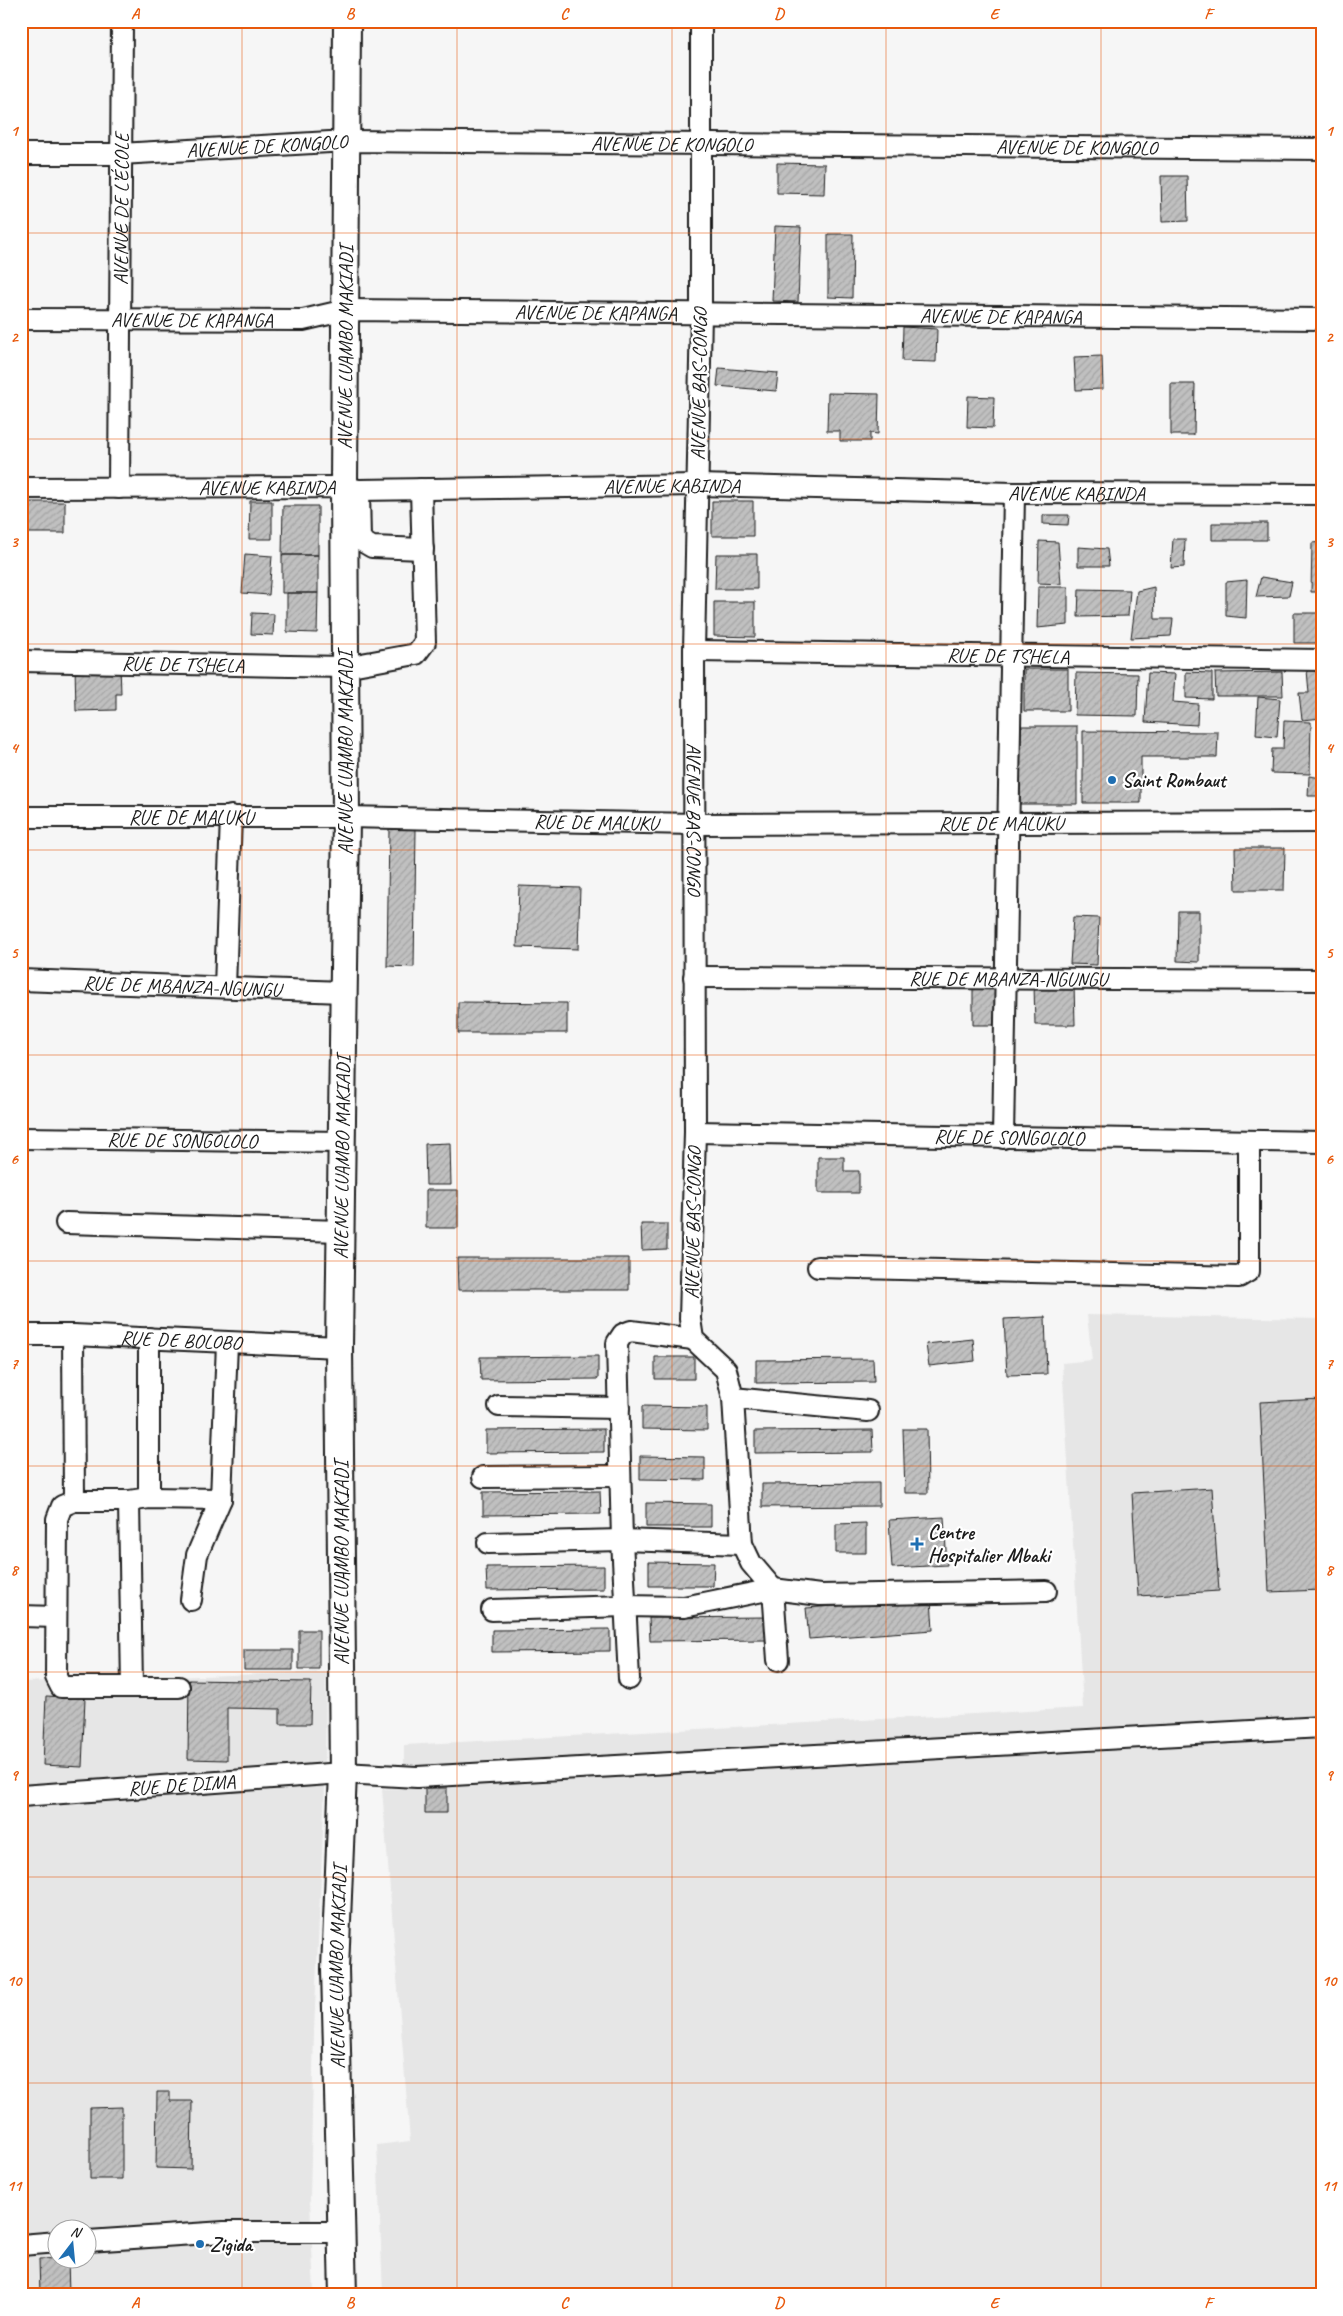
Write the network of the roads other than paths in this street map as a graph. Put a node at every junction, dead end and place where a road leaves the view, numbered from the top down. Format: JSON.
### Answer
{"nodes":[{"id":1,"x":122,"y":21,"type":"edge"},
{"id":2,"x":347,"y":21,"type":"edge"},
{"id":3,"x":702,"y":21,"type":"edge"},
{"id":4,"x":347,"y":141,"type":"junction"},
{"id":5,"x":700,"y":143,"type":"junction"},
{"id":6,"x":1322,"y":149,"type":"edge"},
{"id":7,"x":21,"y":154,"type":"edge"},
{"id":8,"x":120,"y":154,"type":"junction"},
{"id":9,"x":346,"y":310,"type":"junction"},
{"id":10,"x":701,"y":313,"type":"junction"},
{"id":11,"x":21,"y":319,"type":"edge"},
{"id":12,"x":1322,"y":320,"type":"edge"},
{"id":13,"x":121,"y":321,"type":"junction"},
{"id":14,"x":697,"y":485,"type":"junction"},
{"id":15,"x":21,"y":488,"type":"edge"},
{"id":16,"x":119,"y":488,"type":"junction"},
{"id":17,"x":352,"y":488,"type":"junction"},
{"id":18,"x":421,"y":489,"type":"junction"},
{"id":19,"x":1014,"y":493,"type":"junction"},
{"id":20,"x":1322,"y":494,"type":"edge"},
{"id":21,"x":423,"y":549,"type":"junction"},
{"id":22,"x":694,"y":651,"type":"junction"},
{"id":23,"x":1011,"y":655,"type":"junction"},
{"id":24,"x":1322,"y":660,"type":"edge"},
{"id":25,"x":21,"y":661,"type":"edge"},
{"id":26,"x":346,"y":666,"type":"junction"},
{"id":27,"x":230,"y":816,"type":"junction"},
{"id":28,"x":21,"y":817,"type":"edge"},
{"id":29,"x":346,"y":817,"type":"junction"},
{"id":30,"x":1008,"y":822,"type":"junction"},
{"id":31,"x":1322,"y":822,"type":"edge"},
{"id":32,"x":694,"y":824,"type":"junction"},
{"id":33,"x":694,"y":977,"type":"junction"},
{"id":34,"x":1007,"y":979,"type":"junction"},
{"id":35,"x":21,"y":980,"type":"edge"},
{"id":36,"x":1322,"y":980,"type":"edge"},
{"id":37,"x":225,"y":987,"type":"junction"},
{"id":38,"x":343,"y":992,"type":"junction"},
{"id":39,"x":695,"y":1132,"type":"junction"},
{"id":40,"x":21,"y":1138,"type":"edge"},
{"id":41,"x":1003,"y":1138,"type":"junction"},
{"id":42,"x":1249,"y":1141,"type":"junction"},
{"id":43,"x":342,"y":1142,"type":"junction"},
{"id":44,"x":1322,"y":1142,"type":"edge"},
{"id":45,"x":66,"y":1223,"type":"dead end"},
{"id":46,"x":341,"y":1231,"type":"junction"},
{"id":47,"x":818,"y":1267,"type":"dead end"},
{"id":48,"x":21,"y":1335,"type":"edge"},
{"id":49,"x":73,"y":1335,"type":"junction"},
{"id":50,"x":149,"y":1338,"type":"junction"},
{"id":51,"x":693,"y":1339,"type":"junction"},
{"id":52,"x":227,"y":1343,"type":"junction"},
{"id":53,"x":339,"y":1346,"type":"junction"},
{"id":54,"x":733,"y":1398,"type":"junction"},
{"id":55,"x":499,"y":1406,"type":"dead end"},
{"id":56,"x":619,"y":1408,"type":"junction"},
{"id":57,"x":868,"y":1411,"type":"dead end"},
{"id":58,"x":620,"y":1476,"type":"junction"},
{"id":59,"x":483,"y":1477,"type":"dead end"},
{"id":60,"x":139,"y":1499,"type":"junction"},
{"id":61,"x":221,"y":1499,"type":"junction"},
{"id":62,"x":74,"y":1501,"type":"junction"},
{"id":63,"x":622,"y":1540,"type":"junction"},
{"id":64,"x":488,"y":1543,"type":"dead end"},
{"id":65,"x":742,"y":1544,"type":"junction"},
{"id":66,"x":773,"y":1589,"type":"junction"},
{"id":67,"x":1046,"y":1591,"type":"dead end"},
{"id":68,"x":191,"y":1600,"type":"dead end"},
{"id":69,"x":625,"y":1606,"type":"junction"},
{"id":70,"x":492,"y":1610,"type":"dead end"},
{"id":71,"x":21,"y":1616,"type":"edge"},
{"id":72,"x":56,"y":1617,"type":"junction"},
{"id":73,"x":778,"y":1660,"type":"dead end"},
{"id":74,"x":629,"y":1679,"type":"dead end"},
{"id":75,"x":179,"y":1686,"type":"dead end"},
{"id":76,"x":132,"y":1687,"type":"junction"},
{"id":77,"x":1322,"y":1727,"type":"edge"},
{"id":78,"x":343,"y":1773,"type":"junction"},
{"id":79,"x":21,"y":1796,"type":"edge"},
{"id":80,"x":342,"y":2232,"type":"junction"},
{"id":81,"x":98,"y":2240,"type":"edge"},
{"id":82,"x":48,"y":2243,"type":"edge"},
{"id":83,"x":21,"y":2245,"type":"edge"},
{"id":84,"x":343,"y":2295,"type":"edge"}],
"edges":[{"from":1,"to":8,"type":"street","name":"AVENUE DE L’ÉCOLE"},
{"from":2,"to":4,"type":"main road","name":"AVENUE LUAMBO MAKIADI"},
{"from":3,"to":5,"type":"street","name":"AVENUE BAS-CONGO"},
{"from":4,"to":5,"type":"street","name":"AVENUE DE KONGOLO"},
{"from":4,"to":8,"type":"street","name":"AVENUE DE KONGOLO"},
{"from":4,"to":9,"type":"main road","name":"AVENUE LUAMBO MAKIADI"},
{"from":5,"to":6,"type":"street","name":"AVENUE DE KONGOLO"},
{"from":5,"to":10,"type":"street","name":"AVENUE BAS-CONGO"},
{"from":7,"to":8,"type":"street","name":"AVENUE DE KONGOLO"},
{"from":8,"to":13,"type":"street","name":"AVENUE DE L’ÉCOLE"},
{"from":9,"to":10,"type":"street","name":"AVENUE DE KAPANGA"},
{"from":9,"to":13,"type":"street","name":"AVENUE DE KAPANGA"},
{"from":9,"to":17,"type":"main road","name":"AVENUE LUAMBO MAKIADI"},
{"from":10,"to":12,"type":"street","name":"AVENUE DE KAPANGA"},
{"from":10,"to":14,"type":"street","name":"AVENUE BAS-CONGO"},
{"from":11,"to":13,"type":"street","name":"AVENUE DE KAPANGA"},
{"from":13,"to":16,"type":"street","name":"AVENUE DE L’ÉCOLE"},
{"from":14,"to":18,"type":"street","name":"AVENUE KABINDA"},
{"from":14,"to":19,"type":"street","name":"AVENUE KABINDA"},
{"from":14,"to":22,"type":"street","name":"AVENUE BAS-CONGO"},
{"from":15,"to":16,"type":"street","name":"AVENUE KABINDA"},
{"from":16,"to":17,"type":"street","name":"AVENUE KABINDA"},
{"from":17,"to":18,"type":"street","name":"AVENUE KABINDA"},
{"from":17,"to":21,"type":"street"},
{"from":17,"to":26,"type":"main road","name":"AVENUE LUAMBO MAKIADI"},
{"from":18,"to":21,"type":"street","name":"RUE DE TSHELA"},
{"from":19,"to":20,"type":"street","name":"AVENUE KABINDA"},
{"from":19,"to":23,"type":"street"},
{"from":21,"to":26,"type":"street","name":"RUE DE TSHELA"},
{"from":22,"to":23,"type":"street","name":"RUE DE TSHELA"},
{"from":22,"to":32,"type":"street","name":"AVENUE BAS-CONGO"},
{"from":23,"to":24,"type":"street","name":"RUE DE TSHELA"},
{"from":23,"to":30,"type":"street"},
{"from":25,"to":26,"type":"street","name":"RUE DE TSHELA"},
{"from":26,"to":29,"type":"main road","name":"AVENUE LUAMBO MAKIADI"},
{"from":27,"to":28,"type":"street","name":"RUE DE MALUKU"},
{"from":27,"to":29,"type":"street","name":"RUE DE MALUKU"},
{"from":27,"to":37,"type":"street"},
{"from":29,"to":32,"type":"street","name":"RUE DE MALUKU"},
{"from":29,"to":38,"type":"main road","name":"AVENUE LUAMBO MAKIADI"},
{"from":30,"to":31,"type":"street","name":"RUE DE MALUKU"},
{"from":30,"to":32,"type":"street","name":"RUE DE MALUKU"},
{"from":30,"to":34,"type":"street"},
{"from":32,"to":33,"type":"street","name":"AVENUE BAS-CONGO"},
{"from":33,"to":34,"type":"street","name":"RUE DE MBANZA-NGUNGU"},
{"from":33,"to":39,"type":"street","name":"AVENUE BAS-CONGO"},
{"from":34,"to":36,"type":"street","name":"RUE DE MBANZA-NGUNGU"},
{"from":34,"to":41,"type":"street"},
{"from":35,"to":37,"type":"street","name":"RUE DE MBANZA-NGUNGU"},
{"from":37,"to":38,"type":"street","name":"RUE DE MBANZA-NGUNGU"},
{"from":38,"to":43,"type":"main road","name":"AVENUE LUAMBO MAKIADI"},
{"from":39,"to":41,"type":"street","name":"RUE DE SONGOLOLO"},
{"from":39,"to":51,"type":"street","name":"AVENUE BAS-CONGO"},
{"from":40,"to":43,"type":"street","name":"RUE DE SONGOLOLO"},
{"from":41,"to":42,"type":"street","name":"RUE DE SONGOLOLO"},
{"from":42,"to":44,"type":"street","name":"RUE DE SONGOLOLO"},
{"from":42,"to":47,"type":"street"},
{"from":43,"to":46,"type":"main road","name":"AVENUE LUAMBO MAKIADI"},
{"from":45,"to":46,"type":"street"},
{"from":46,"to":53,"type":"main road","name":"AVENUE LUAMBO MAKIADI"},
{"from":48,"to":49,"type":"street","name":"RUE DE BOLOBO"},
{"from":49,"to":50,"type":"street","name":"RUE DE BOLOBO"},
{"from":49,"to":62,"type":"street"},
{"from":50,"to":52,"type":"street","name":"RUE DE BOLOBO"},
{"from":50,"to":60,"type":"street"},
{"from":51,"to":54,"type":"street"},
{"from":51,"to":56,"type":"street"},
{"from":52,"to":53,"type":"street","name":"RUE DE BOLOBO"},
{"from":52,"to":61,"type":"street"},
{"from":53,"to":78,"type":"main road","name":"AVENUE LUAMBO MAKIADI"},
{"from":54,"to":57,"type":"street"},
{"from":54,"to":65,"type":"street"},
{"from":55,"to":56,"type":"street"},
{"from":56,"to":58,"type":"street"},
{"from":58,"to":59,"type":"street"},
{"from":58,"to":63,"type":"street"},
{"from":60,"to":61,"type":"street"},
{"from":60,"to":62,"type":"street"},
{"from":60,"to":76,"type":"street"},
{"from":61,"to":68,"type":"street"},
{"from":62,"to":72,"type":"street"},
{"from":63,"to":64,"type":"street"},
{"from":63,"to":65,"type":"street"},
{"from":63,"to":69,"type":"street"},
{"from":65,"to":66,"type":"street"},
{"from":66,"to":67,"type":"street"},
{"from":66,"to":69,"type":"street"},
{"from":66,"to":73,"type":"street"},
{"from":69,"to":70,"type":"street"},
{"from":69,"to":74,"type":"street"},
{"from":71,"to":72,"type":"street"},
{"from":72,"to":76,"type":"street"},
{"from":75,"to":76,"type":"street"},
{"from":77,"to":78,"type":"street","name":"RUE DE DIMA"},
{"from":78,"to":79,"type":"street","name":"RUE DE DIMA"},
{"from":78,"to":80,"type":"main road","name":"AVENUE LUAMBO MAKIADI"},
{"from":80,"to":81,"type":"street"},
{"from":80,"to":84,"type":"main road","name":"AVENUE LUAMBO MAKIADI"},
{"from":82,"to":83,"type":"street"}]}
